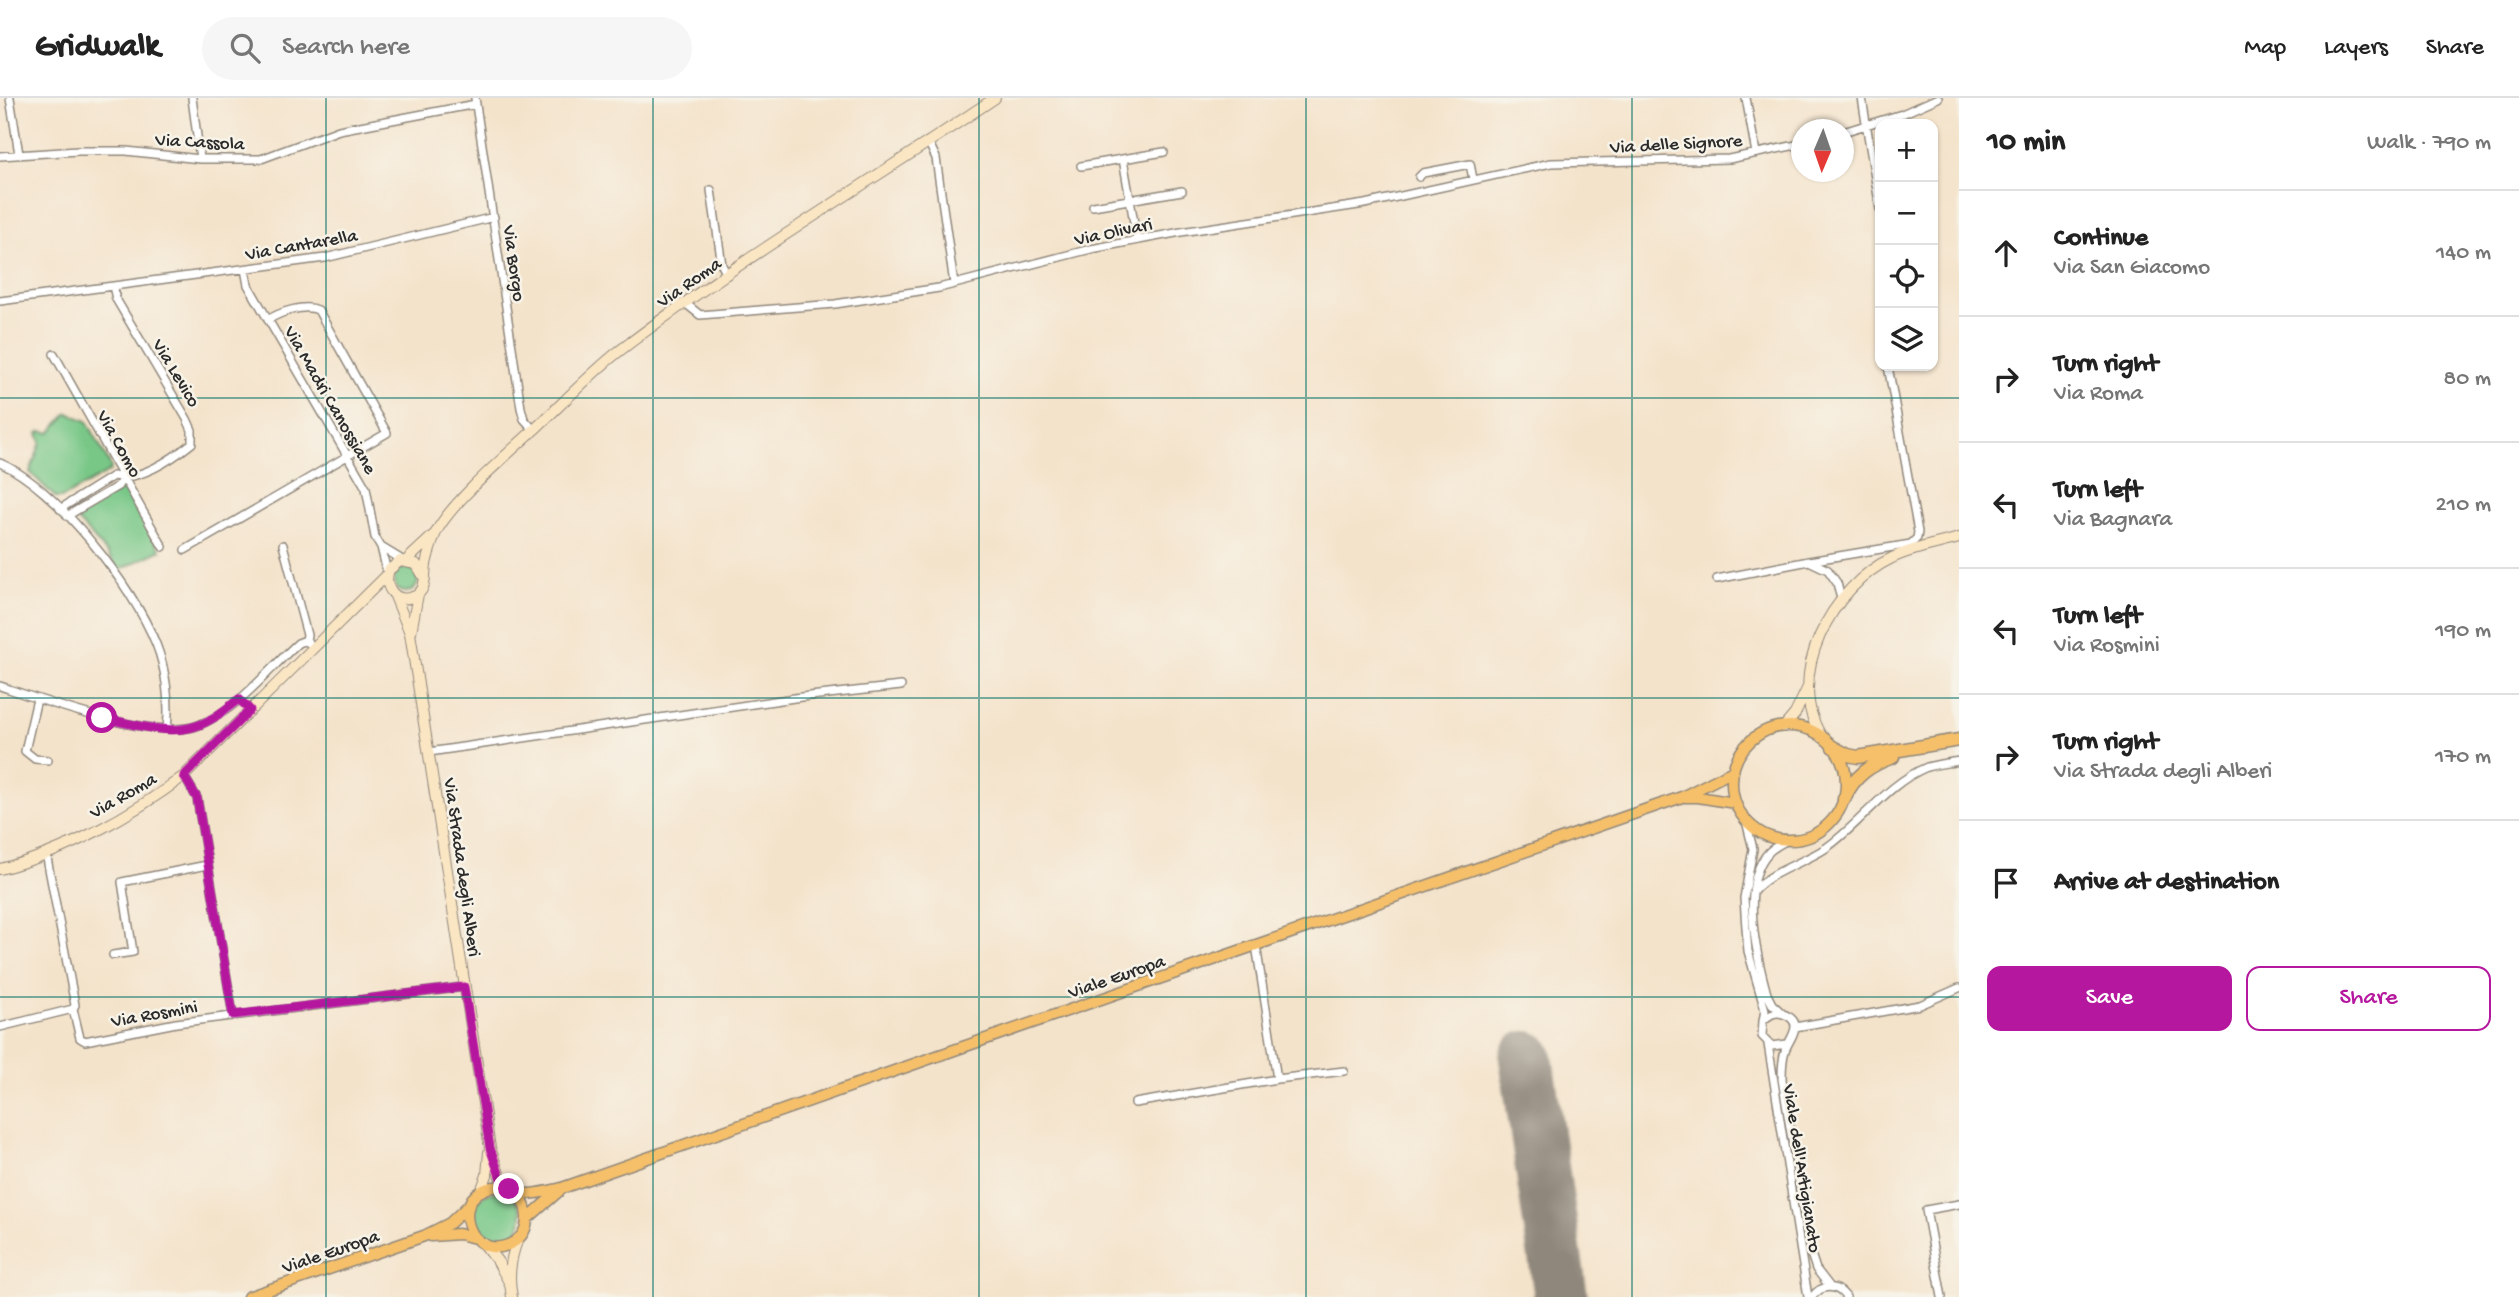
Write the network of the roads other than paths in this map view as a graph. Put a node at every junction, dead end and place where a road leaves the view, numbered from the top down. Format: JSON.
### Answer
{"nodes":[{"id":1,"x":10,"y":98,"type":"edge"},
{"id":2,"x":192,"y":98,"type":"edge"},
{"id":3,"x":995,"y":98,"type":"edge"},
{"id":4,"x":1746,"y":98,"type":"edge"},
{"id":5,"x":1862,"y":98,"type":"edge"},
{"id":6,"x":1938,"y":98,"type":"edge"},
{"id":7,"x":475,"y":101,"type":"edge"},
{"id":8,"x":1865,"y":125,"type":"junction"},
{"id":9,"x":1854,"y":128,"type":"edge"},
{"id":10,"x":928,"y":141,"type":"junction"},
{"id":11,"x":1791,"y":146,"type":"edge"},
{"id":12,"x":1164,"y":152,"type":"dead end"},
{"id":13,"x":1756,"y":153,"type":"junction"},
{"id":14,"x":19,"y":154,"type":"junction"},
{"id":15,"x":0,"y":156,"type":"edge"},
{"id":16,"x":200,"y":159,"type":"junction"},
{"id":17,"x":1123,"y":159,"type":"junction"},
{"id":18,"x":1551,"y":163,"type":"joint"},
{"id":19,"x":1081,"y":166,"type":"dead end"},
{"id":20,"x":1419,"y":177,"type":"dead end"},
{"id":21,"x":1473,"y":179,"type":"junction"},
{"id":22,"x":1875,"y":182,"type":"edge"},
{"id":23,"x":711,"y":190,"type":"dead end"},
{"id":24,"x":1182,"y":191,"type":"dead end"},
{"id":25,"x":1130,"y":200,"type":"junction"},
{"id":26,"x":1093,"y":206,"type":"dead end"},
{"id":27,"x":494,"y":217,"type":"junction"},
{"id":28,"x":1137,"y":240,"type":"junction"},
{"id":29,"x":245,"y":269,"type":"junction"},
{"id":30,"x":727,"y":275,"type":"junction"},
{"id":31,"x":954,"y":285,"type":"junction"},
{"id":32,"x":113,"y":286,"type":"junction"},
{"id":33,"x":0,"y":301,"type":"edge"},
{"id":34,"x":685,"y":303,"type":"junction"},
{"id":35,"x":268,"y":320,"type":"junction"},
{"id":36,"x":54,"y":354,"type":"dead end"},
{"id":37,"x":1889,"y":371,"type":"edge"},
{"id":38,"x":534,"y":430,"type":"junction"},
{"id":39,"x":348,"y":457,"type":"junction"},
{"id":40,"x":0,"y":463,"type":"edge"},
{"id":41,"x":123,"y":478,"type":"junction"},
{"id":42,"x":60,"y":509,"type":"junction"},
{"id":43,"x":67,"y":516,"type":"junction"},
{"id":44,"x":435,"y":534,"type":"junction"},
{"id":45,"x":1959,"y":538,"type":"edge"},
{"id":46,"x":283,"y":545,"type":"dead end"},
{"id":47,"x":163,"y":547,"type":"dead end"},
{"id":48,"x":381,"y":547,"type":"junction"},
{"id":49,"x":185,"y":550,"type":"dead end"},
{"id":50,"x":405,"y":561,"type":"junction"},
{"id":51,"x":1809,"y":561,"type":"junction"},
{"id":52,"x":387,"y":574,"type":"junction"},
{"id":53,"x":424,"y":577,"type":"junction"},
{"id":54,"x":1717,"y":579,"type":"dead end"},
{"id":55,"x":393,"y":594,"type":"junction"},
{"id":56,"x":418,"y":594,"type":"junction"},
{"id":57,"x":1841,"y":599,"type":"junction"},
{"id":58,"x":361,"y":602,"type":"junction"},
{"id":59,"x":411,"y":632,"type":"junction"},
{"id":60,"x":306,"y":639,"type":"junction"},
{"id":61,"x":314,"y":648,"type":"junction"},
{"id":62,"x":0,"y":686,"type":"edge"},
{"id":63,"x":901,"y":686,"type":"dead end"},
{"id":64,"x":1807,"y":688,"type":"junction"},
{"id":65,"x":37,"y":699,"type":"junction"},
{"id":66,"x":239,"y":699,"type":"junction"},
{"id":67,"x":250,"y":710,"type":"junction"},
{"id":68,"x":1784,"y":727,"type":"junction"},
{"id":69,"x":167,"y":729,"type":"junction"},
{"id":70,"x":1822,"y":737,"type":"junction"},
{"id":71,"x":1959,"y":740,"type":"edge"},
{"id":72,"x":1833,"y":747,"type":"junction"},
{"id":73,"x":1924,"y":748,"type":"junction"},
{"id":74,"x":429,"y":752,"type":"junction"},
{"id":75,"x":48,"y":760,"type":"dead end"},
{"id":76,"x":1959,"y":761,"type":"edge"},
{"id":77,"x":1733,"y":771,"type":"junction"},
{"id":78,"x":184,"y":776,"type":"junction"},
{"id":79,"x":1682,"y":797,"type":"junction"},
{"id":80,"x":1844,"y":799,"type":"junction"},
{"id":81,"x":1735,"y":803,"type":"junction"},
{"id":82,"x":1746,"y":821,"type":"junction"},
{"id":83,"x":1787,"y":840,"type":"junction"},
{"id":84,"x":46,"y":853,"type":"junction"},
{"id":85,"x":207,"y":865,"type":"junction"},
{"id":86,"x":0,"y":869,"type":"edge"},
{"id":87,"x":1753,"y":892,"type":"junction"},
{"id":88,"x":1256,"y":945,"type":"junction"},
{"id":89,"x":113,"y":955,"type":"dead end"},
{"id":90,"x":464,"y":987,"type":"junction"},
{"id":91,"x":1959,"y":988,"type":"edge"},
{"id":92,"x":73,"y":1009,"type":"junction"},
{"id":93,"x":1782,"y":1013,"type":"junction"},
{"id":94,"x":233,"y":1015,"type":"junction"},
{"id":95,"x":1763,"y":1021,"type":"junction"},
{"id":96,"x":0,"y":1027,"type":"edge"},
{"id":97,"x":1795,"y":1027,"type":"junction"},
{"id":98,"x":1768,"y":1044,"type":"junction"},
{"id":99,"x":1787,"y":1044,"type":"junction"},
{"id":100,"x":1344,"y":1071,"type":"dead end"},
{"id":101,"x":1277,"y":1079,"type":"junction"},
{"id":102,"x":1135,"y":1102,"type":"dead end"},
{"id":103,"x":490,"y":1148,"type":"junction"},
{"id":104,"x":562,"y":1188,"type":"junction"},
{"id":105,"x":481,"y":1191,"type":"junction"},
{"id":106,"x":512,"y":1191,"type":"junction"},
{"id":107,"x":1959,"y":1203,"type":"edge"},
{"id":108,"x":469,"y":1204,"type":"junction"},
{"id":109,"x":527,"y":1219,"type":"junction"},
{"id":110,"x":424,"y":1236,"type":"junction"},
{"id":111,"x":518,"y":1239,"type":"junction"},
{"id":112,"x":479,"y":1241,"type":"junction"},
{"id":113,"x":510,"y":1285,"type":"junction"},
{"id":114,"x":1830,"y":1287,"type":"junction"},
{"id":115,"x":1846,"y":1295,"type":"edge"},
{"id":116,"x":248,"y":1297,"type":"edge"},
{"id":117,"x":512,"y":1297,"type":"edge"},
{"id":118,"x":1810,"y":1297,"type":"edge"},
{"id":119,"x":1942,"y":1297,"type":"edge"}],
"edges":[{"from":1,"to":14,"type":"street"},
{"from":2,"to":16,"type":"street"},
{"from":3,"to":10,"type":"main road","name":"Via Roma"},
{"from":4,"to":13,"type":"street"},
{"from":5,"to":8,"type":"street"},
{"from":6,"to":8,"type":"street"},
{"from":7,"to":16,"type":"street","name":"Via Cassola"},
{"from":7,"to":27,"type":"street","name":"Via Borgo"},
{"from":8,"to":9,"type":"street"},
{"from":8,"to":22,"type":"street"},
{"from":10,"to":30,"type":"main road","name":"Via Roma"},
{"from":10,"to":31,"type":"street"},
{"from":11,"to":13,"type":"street","name":"Via delle Signore"},
{"from":12,"to":17,"type":"street"},
{"from":13,"to":18,"type":"street","name":"Via delle Signore"},
{"from":14,"to":15,"type":"street","name":"Via Cassola"},
{"from":14,"to":16,"type":"street","name":"Via Cassola"},
{"from":17,"to":19,"type":"street"},
{"from":17,"to":25,"type":"street"},
{"from":18,"to":21,"type":"street","name":"Via Olivari"},
{"from":20,"to":21,"type":"street"},
{"from":21,"to":28,"type":"street","name":"Via Olivari"},
{"from":23,"to":30,"type":"street"},
{"from":24,"to":25,"type":"street"},
{"from":25,"to":26,"type":"street"},
{"from":25,"to":28,"type":"street"},
{"from":27,"to":29,"type":"street","name":"Via Cantarella"},
{"from":27,"to":38,"type":"street","name":"Via Borgo"},
{"from":28,"to":31,"type":"street","name":"Via Olivari"},
{"from":29,"to":32,"type":"street","name":"Via Cantarella"},
{"from":29,"to":35,"type":"street","name":"Via Madri Canossiane"},
{"from":30,"to":34,"type":"main road","name":"Via Roma"},
{"from":31,"to":34,"type":"street","name":"Via Olivari"},
{"from":32,"to":33,"type":"street","name":"Via Cantarella"},
{"from":32,"to":41,"type":"street","name":"Via Levico"},
{"from":34,"to":38,"type":"main road","name":"Via Roma"},
{"from":35,"to":39,"type":"street","name":"Via Madri Canossiane"},
{"from":35,"to":39,"type":"street"},
{"from":36,"to":41,"type":"street","name":"Via Como"},
{"from":37,"to":51,"type":"street"},
{"from":38,"to":44,"type":"main road","name":"Via Roma"},
{"from":39,"to":48,"type":"street","name":"Via Madri Canossiane"},
{"from":39,"to":49,"type":"street"},
{"from":40,"to":42,"type":"street"},
{"from":41,"to":42,"type":"street","name":"Via Levico"},
{"from":41,"to":43,"type":"street","name":"Via Levico"},
{"from":41,"to":47,"type":"street","name":"Via Como"},
{"from":42,"to":43,"type":"street"},
{"from":43,"to":69,"type":"street"},
{"from":44,"to":50,"type":"main road","name":"Via Roma"},
{"from":44,"to":53,"type":"main road","name":"Via Roma"},
{"from":45,"to":57,"type":"main road"},
{"from":46,"to":60,"type":"street"},
{"from":48,"to":50,"type":"street"},
{"from":48,"to":52,"type":"street","name":"Via Madri Canossiane"},
{"from":50,"to":52,"type":"main road","name":"Via Roma"},
{"from":50,"to":53,"type":"main road"},
{"from":51,"to":54,"type":"street"},
{"from":51,"to":57,"type":"street"},
{"from":52,"to":55,"type":"main road"},
{"from":52,"to":58,"type":"main road","name":"Via Roma"},
{"from":53,"to":56,"type":"main road","name":"Via Roma"},
{"from":55,"to":56,"type":"main road","name":"Via Roma"},
{"from":55,"to":58,"type":"main road","name":"Via Roma"},
{"from":55,"to":59,"type":"main road","name":"Via Strada degli Alberi"},
{"from":56,"to":59,"type":"main road","name":"Via Strada degli Alberi"},
{"from":57,"to":64,"type":"main road"},
{"from":58,"to":61,"type":"main road","name":"Via Roma"},
{"from":59,"to":74,"type":"main road","name":"Via Strada degli Alberi"},
{"from":60,"to":61,"type":"street"},
{"from":60,"to":66,"type":"street"},
{"from":61,"to":67,"type":"main road","name":"Via Roma"},
{"from":62,"to":65,"type":"street"},
{"from":63,"to":74,"type":"street"},
{"from":64,"to":68,"type":"main road"},
{"from":64,"to":70,"type":"main road"},
{"from":65,"to":69,"type":"street"},
{"from":65,"to":75,"type":"street"},
{"from":66,"to":67,"type":"street"},
{"from":66,"to":69,"type":"street"},
{"from":67,"to":78,"type":"main road","name":"Via Roma"},
{"from":68,"to":70,"type":"main road"},
{"from":68,"to":77,"type":"main road"},
{"from":70,"to":72,"type":"main road"},
{"from":71,"to":73,"type":"highway"},
{"from":72,"to":73,"type":"highway"},
{"from":72,"to":80,"type":"main road"},
{"from":73,"to":80,"type":"highway"},
{"from":74,"to":90,"type":"main road","name":"Via Strada degli Alberi"},
{"from":76,"to":87,"type":"street"},
{"from":77,"to":79,"type":"main road","name":"Viale Europa"},
{"from":77,"to":81,"type":"main road"},
{"from":78,"to":84,"type":"main road","name":"Via Roma"},
{"from":78,"to":85,"type":"street"},
{"from":79,"to":81,"type":"main road","name":"Viale Europa"},
{"from":79,"to":88,"type":"main road","name":"Viale Europa"},
{"from":80,"to":83,"type":"main road"},
{"from":81,"to":82,"type":"main road"},
{"from":82,"to":83,"type":"main road"},
{"from":82,"to":95,"type":"street","name":"Viale dell'Artigianato"},
{"from":83,"to":87,"type":"street"},
{"from":84,"to":86,"type":"main road","name":"Via Roma"},
{"from":84,"to":92,"type":"street"},
{"from":85,"to":89,"type":"street"},
{"from":85,"to":94,"type":"street"},
{"from":87,"to":93,"type":"street"},
{"from":88,"to":101,"type":"street"},
{"from":88,"to":104,"type":"main road","name":"Viale Europa"},
{"from":90,"to":94,"type":"street","name":"Via Rosmini"},
{"from":90,"to":103,"type":"main road","name":"Via Strada degli Alberi"},
{"from":91,"to":97,"type":"street"},
{"from":92,"to":94,"type":"street","name":"Via Rosmini"},
{"from":92,"to":96,"type":"street"},
{"from":93,"to":95,"type":"street"},
{"from":93,"to":97,"type":"street"},
{"from":95,"to":98,"type":"street","name":"Viale dell'Artigianato"},
{"from":97,"to":99,"type":"street","name":"Viale dell'Artigianato"},
{"from":98,"to":99,"type":"street"},
{"from":98,"to":118,"type":"street","name":"Viale dell'Artigianato"},
{"from":99,"to":114,"type":"street","name":"Viale dell'Artigianato"},
{"from":100,"to":101,"type":"street"},
{"from":101,"to":102,"type":"street"},
{"from":103,"to":105,"type":"main road","name":"Via Strada degli Alberi"},
{"from":103,"to":106,"type":"main road","name":"Via Strada degli Alberi"},
{"from":104,"to":106,"type":"main road","name":"Viale Europa"},
{"from":104,"to":109,"type":"main road","name":"Viale Europa"},
{"from":105,"to":106,"type":"main road","name":"Viale Europa"},
{"from":105,"to":108,"type":"main road","name":"Viale Europa"},
{"from":106,"to":109,"type":"main road"},
{"from":107,"to":119,"type":"street"},
{"from":108,"to":110,"type":"main road","name":"Viale Europa"},
{"from":108,"to":112,"type":"main road"},
{"from":109,"to":111,"type":"main road","name":"Viale Europa"},
{"from":110,"to":112,"type":"main road","name":"Viale Europa"},
{"from":110,"to":116,"type":"main road","name":"Viale Europa"},
{"from":111,"to":112,"type":"main road","name":"Viale Europa"},
{"from":111,"to":113,"type":"main road"},
{"from":112,"to":113,"type":"main road"},
{"from":113,"to":117,"type":"main road"},
{"from":114,"to":115,"type":"street"},
{"from":114,"to":118,"type":"street","name":"Viale dell'Artigianato"}]}
